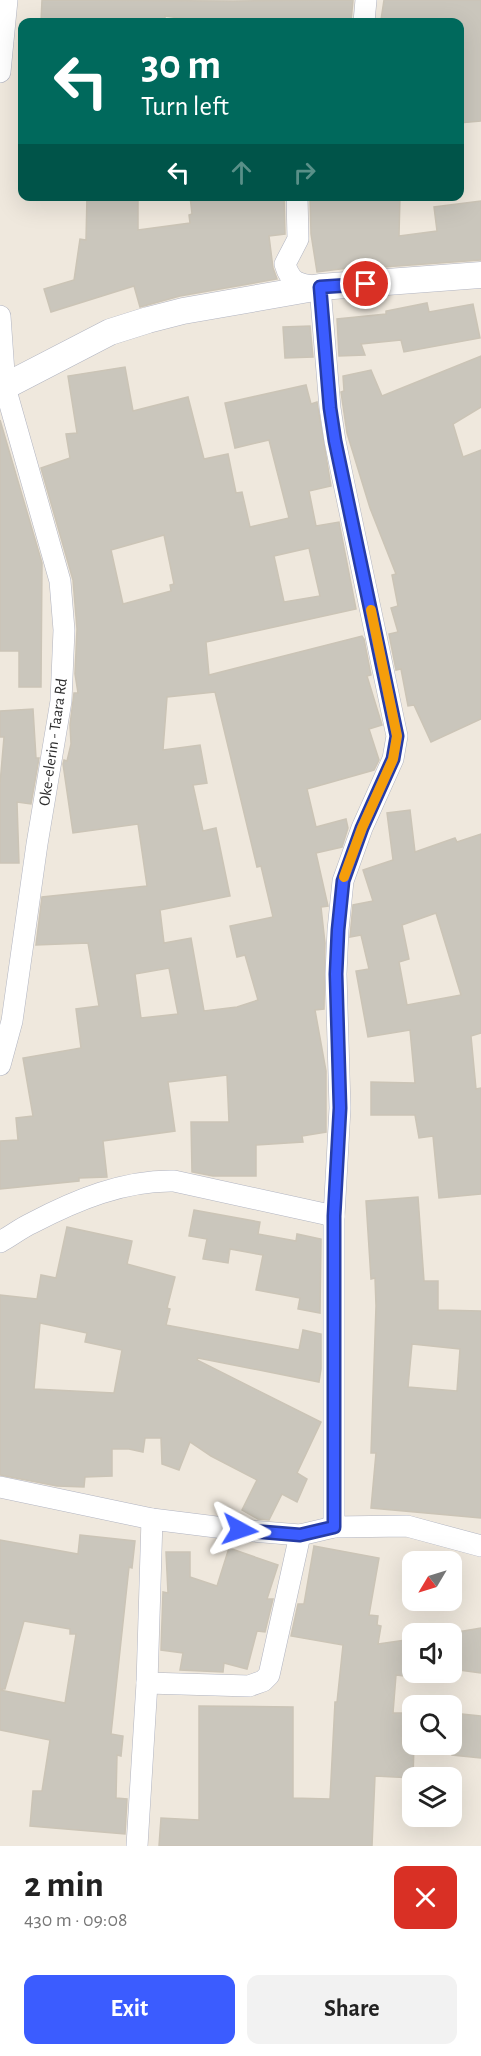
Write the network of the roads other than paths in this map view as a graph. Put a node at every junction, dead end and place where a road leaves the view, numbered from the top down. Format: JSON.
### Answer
{"nodes":[{"id":1,"x":7,"y":0,"type":"edge"},
{"id":2,"x":366,"y":0,"type":"edge"},
{"id":3,"x":364,"y":18,"type":"edge"},
{"id":4,"x":0,"y":72,"type":"edge"},
{"id":5,"x":297,"y":201,"type":"edge"},
{"id":6,"x":481,"y":275,"type":"edge"},
{"id":7,"x":320,"y":287,"type":"junction"},
{"id":8,"x":0,"y":316,"type":"edge"},
{"id":9,"x":2,"y":388,"type":"edge"},
{"id":10,"x":0,"y":1065,"type":"edge"},
{"id":11,"x":334,"y":1216,"type":"junction"},
{"id":12,"x":0,"y":1242,"type":"edge"},
{"id":13,"x":0,"y":1487,"type":"edge"},
{"id":14,"x":152,"y":1519,"type":"junction"},
{"id":15,"x":334,"y":1527,"type":"junction"},
{"id":16,"x":300,"y":1535,"type":"junction"},
{"id":17,"x":481,"y":1546,"type":"edge"},
{"id":18,"x":147,"y":1683,"type":"junction"},
{"id":19,"x":136,"y":1846,"type":"edge"}],
"edges":[{"from":1,"to":4,"type":"street"},
{"from":2,"to":3,"type":"street"},
{"from":5,"to":7,"type":"street"},
{"from":6,"to":7,"type":"street"},
{"from":7,"to":9,"type":"street"},
{"from":7,"to":11,"type":"street"},
{"from":8,"to":9,"type":"street","name":"Oke-elerin - Taara Rd"},
{"from":9,"to":10,"type":"street","name":"Oke-elerin - Taara Rd"},
{"from":11,"to":12,"type":"street"},
{"from":11,"to":15,"type":"street"},
{"from":13,"to":14,"type":"street"},
{"from":14,"to":16,"type":"street"},
{"from":14,"to":18,"type":"street"},
{"from":15,"to":16,"type":"street"},
{"from":15,"to":17,"type":"street"},
{"from":16,"to":18,"type":"street"},
{"from":18,"to":19,"type":"street"}]}
